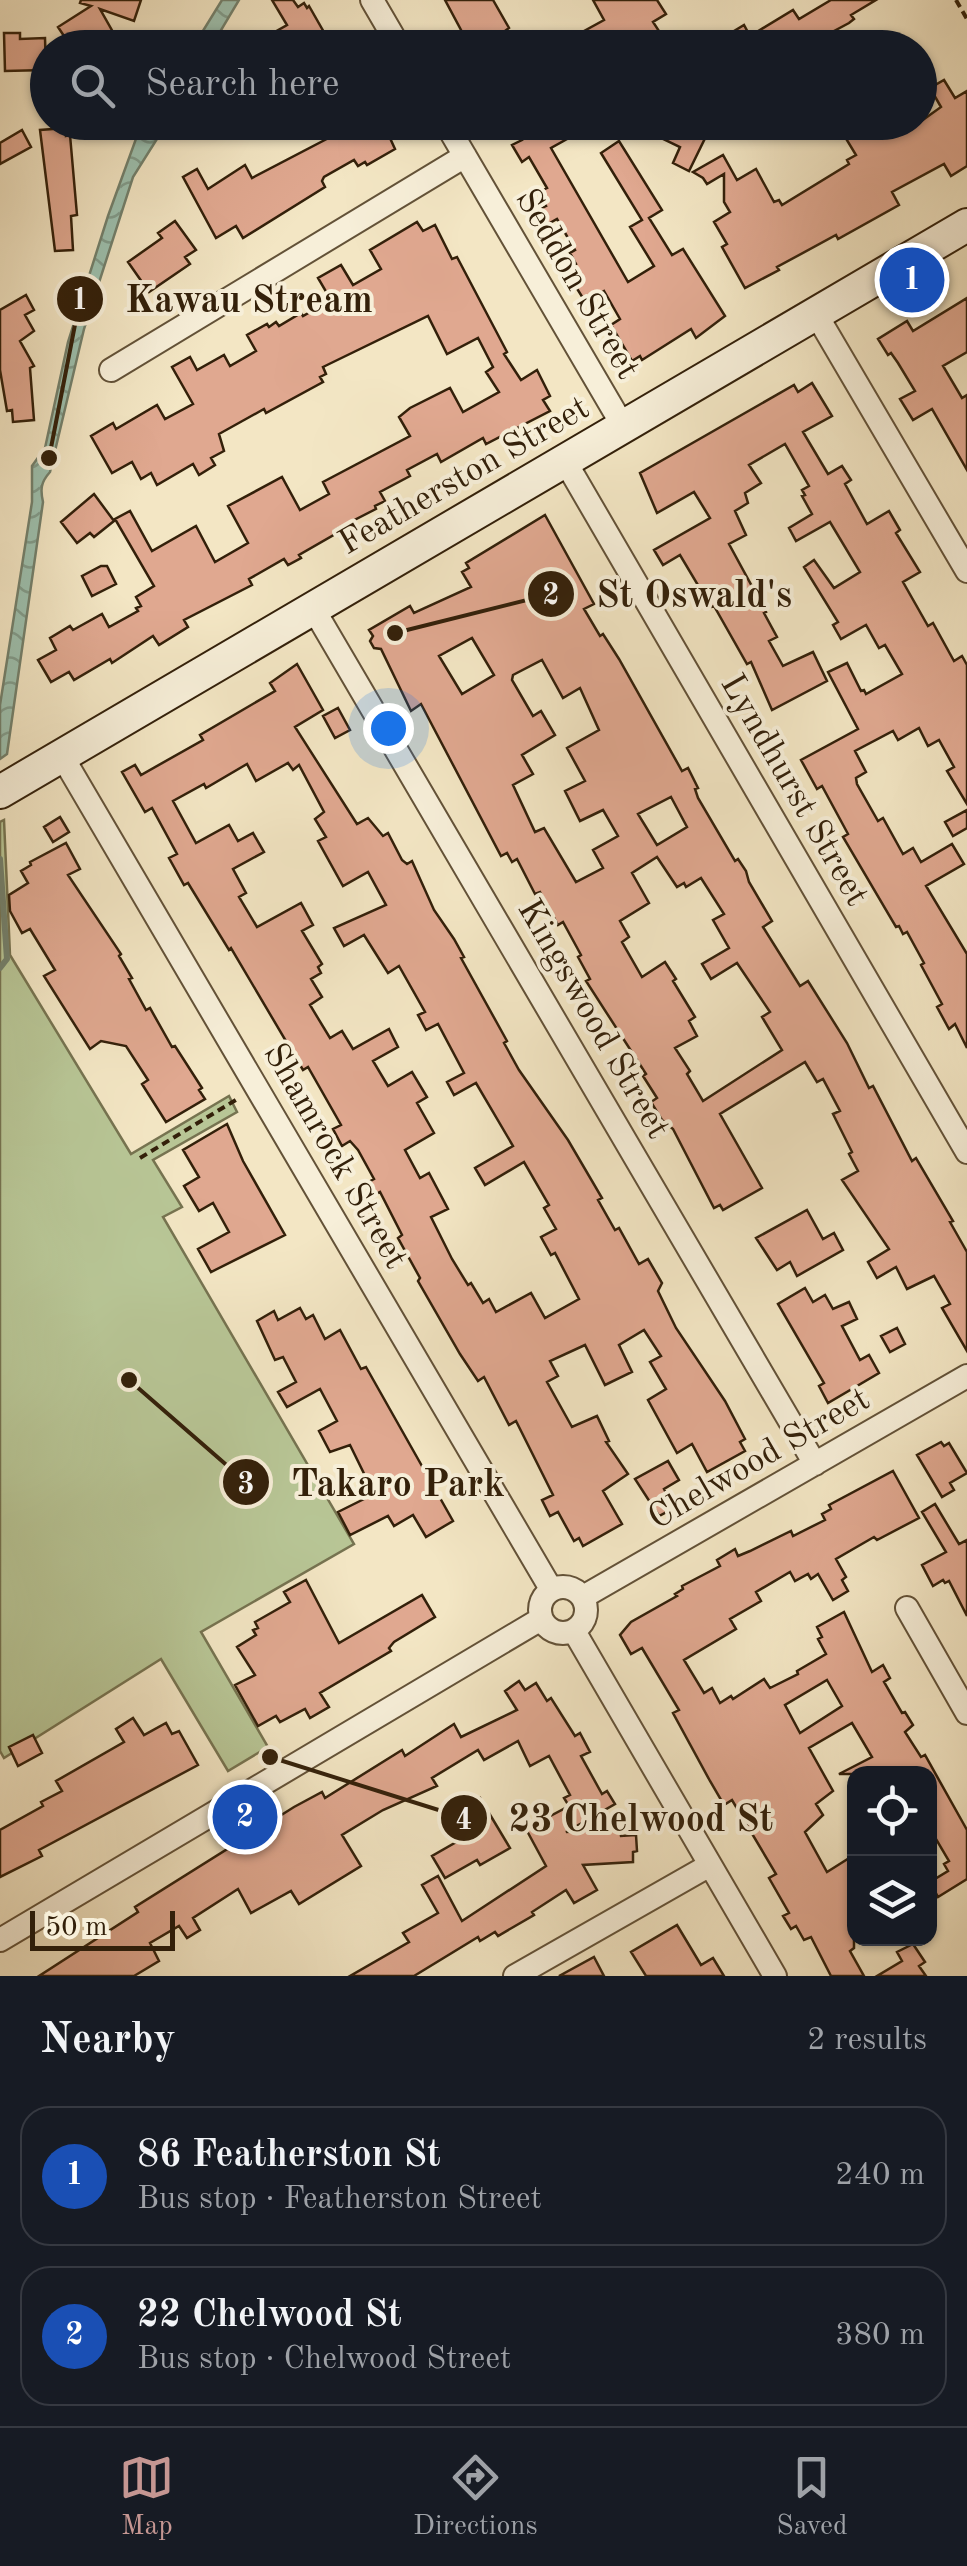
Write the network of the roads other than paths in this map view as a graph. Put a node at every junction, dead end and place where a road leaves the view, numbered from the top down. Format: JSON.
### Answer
{"nodes":[{"id":1,"x":372,"y":0,"type":"edge"},
{"id":2,"x":390,"y":30,"type":"edge"},
{"id":3,"x":456,"y":140,"type":"edge"},
{"id":4,"x":465,"y":156,"type":"junction"},
{"id":5,"x":967,"y":225,"type":"edge"},
{"id":6,"x":816,"y":314,"type":"junction"},
{"id":7,"x":111,"y":370,"type":"dead end"},
{"id":8,"x":623,"y":426,"type":"junction"},
{"id":9,"x":565,"y":460,"type":"junction"},
{"id":10,"x":967,"y":571,"type":"edge"},
{"id":11,"x":313,"y":608,"type":"junction"},
{"id":12,"x":62,"y":756,"type":"junction"},
{"id":13,"x":0,"y":792,"type":"edge"},
{"id":14,"x":967,"y":1152,"type":"edge"},
{"id":15,"x":967,"y":1376,"type":"edge"},
{"id":16,"x":816,"y":1464,"type":"junction"},
{"id":17,"x":551,"y":1590,"type":"junction"},
{"id":18,"x":584,"y":1598,"type":"junction"},
{"id":19,"x":907,"y":1608,"type":"dead end"},
{"id":20,"x":541,"y":1618,"type":"junction"},
{"id":21,"x":574,"y":1631,"type":"junction"},
{"id":22,"x":967,"y":1713,"type":"edge"},
{"id":23,"x":710,"y":1865,"type":"junction"},
{"id":24,"x":0,"y":1940,"type":"edge"},
{"id":25,"x":516,"y":1976,"type":"edge"},
{"id":26,"x":775,"y":1976,"type":"edge"}],
"edges":[{"from":1,"to":2,"type":"street"},
{"from":3,"to":4,"type":"street","name":"Seddon Street"},
{"from":4,"to":7,"type":"street"},
{"from":4,"to":8,"type":"street","name":"Seddon Street"},
{"from":5,"to":6,"type":"main road","name":"Featherston Street"},
{"from":6,"to":8,"type":"main road","name":"Featherston Street"},
{"from":6,"to":10,"type":"street"},
{"from":8,"to":9,"type":"main road","name":"Featherston Street"},
{"from":9,"to":11,"type":"main road","name":"Featherston Street"},
{"from":9,"to":14,"type":"street","name":"Lyndhurst Street"},
{"from":11,"to":12,"type":"main road","name":"Featherston Street"},
{"from":11,"to":16,"type":"street","name":"Kingswood Street"},
{"from":12,"to":13,"type":"main road","name":"Featherston Street"},
{"from":12,"to":17,"type":"street","name":"Shamrock Street"},
{"from":15,"to":16,"type":"street","name":"Chelwood Street"},
{"from":16,"to":18,"type":"street","name":"Chelwood Street"},
{"from":17,"to":18,"type":"street"},
{"from":17,"to":20,"type":"street"},
{"from":18,"to":21,"type":"street"},
{"from":19,"to":22,"type":"street"},
{"from":20,"to":21,"type":"street"},
{"from":20,"to":24,"type":"street"},
{"from":21,"to":23,"type":"street"},
{"from":23,"to":25,"type":"street"},
{"from":23,"to":26,"type":"street"}]}
